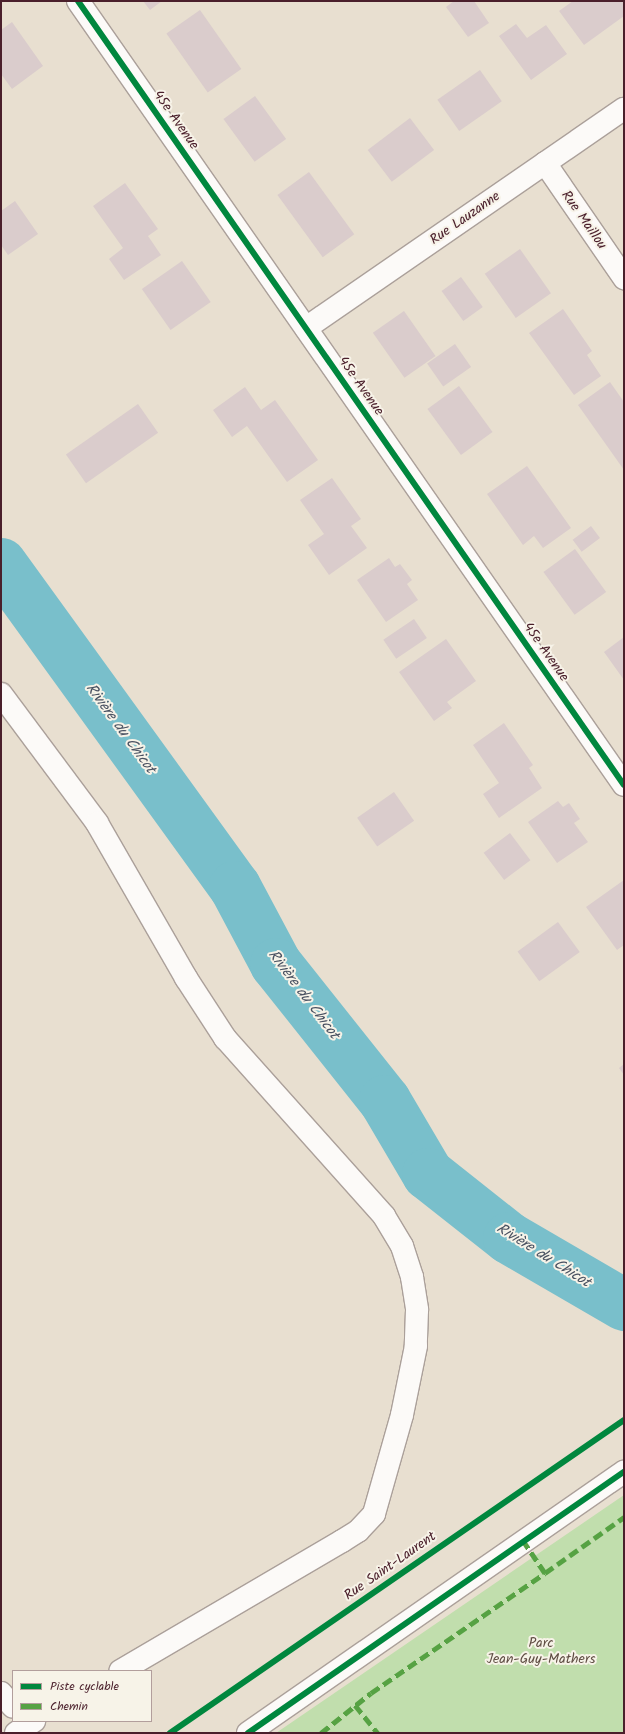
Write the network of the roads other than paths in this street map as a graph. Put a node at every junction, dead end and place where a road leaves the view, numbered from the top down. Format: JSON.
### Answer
{"nodes":[{"id":1,"x":78,"y":1,"type":"edge"},
{"id":2,"x":624,"y":109,"type":"edge"},
{"id":3,"x":545,"y":163,"type":"junction"},
{"id":4,"x":624,"y":278,"type":"edge"},
{"id":5,"x":306,"y":328,"type":"junction"},
{"id":6,"x":4,"y":704,"type":"edge"},
{"id":7,"x":624,"y":785,"type":"edge"},
{"id":8,"x":624,"y":1472,"type":"edge"},
{"id":9,"x":122,"y":1670,"type":"edge"},
{"id":10,"x":1,"y":1692,"type":"edge"},
{"id":11,"x":12,"y":1706,"type":"edge"},
{"id":12,"x":248,"y":1733,"type":"edge"}],
"edges":[{"from":1,"to":5,"type":"street","name":"45e Avenue"},
{"from":2,"to":3,"type":"street","name":"Rue Lauzanne"},
{"from":3,"to":4,"type":"street","name":"Rue Maillou"},
{"from":3,"to":5,"type":"street","name":"Rue Lauzanne"},
{"from":5,"to":7,"type":"street","name":"45e Avenue"},
{"from":6,"to":9,"type":"street"},
{"from":8,"to":12,"type":"street"},
{"from":10,"to":11,"type":"street"}]}
